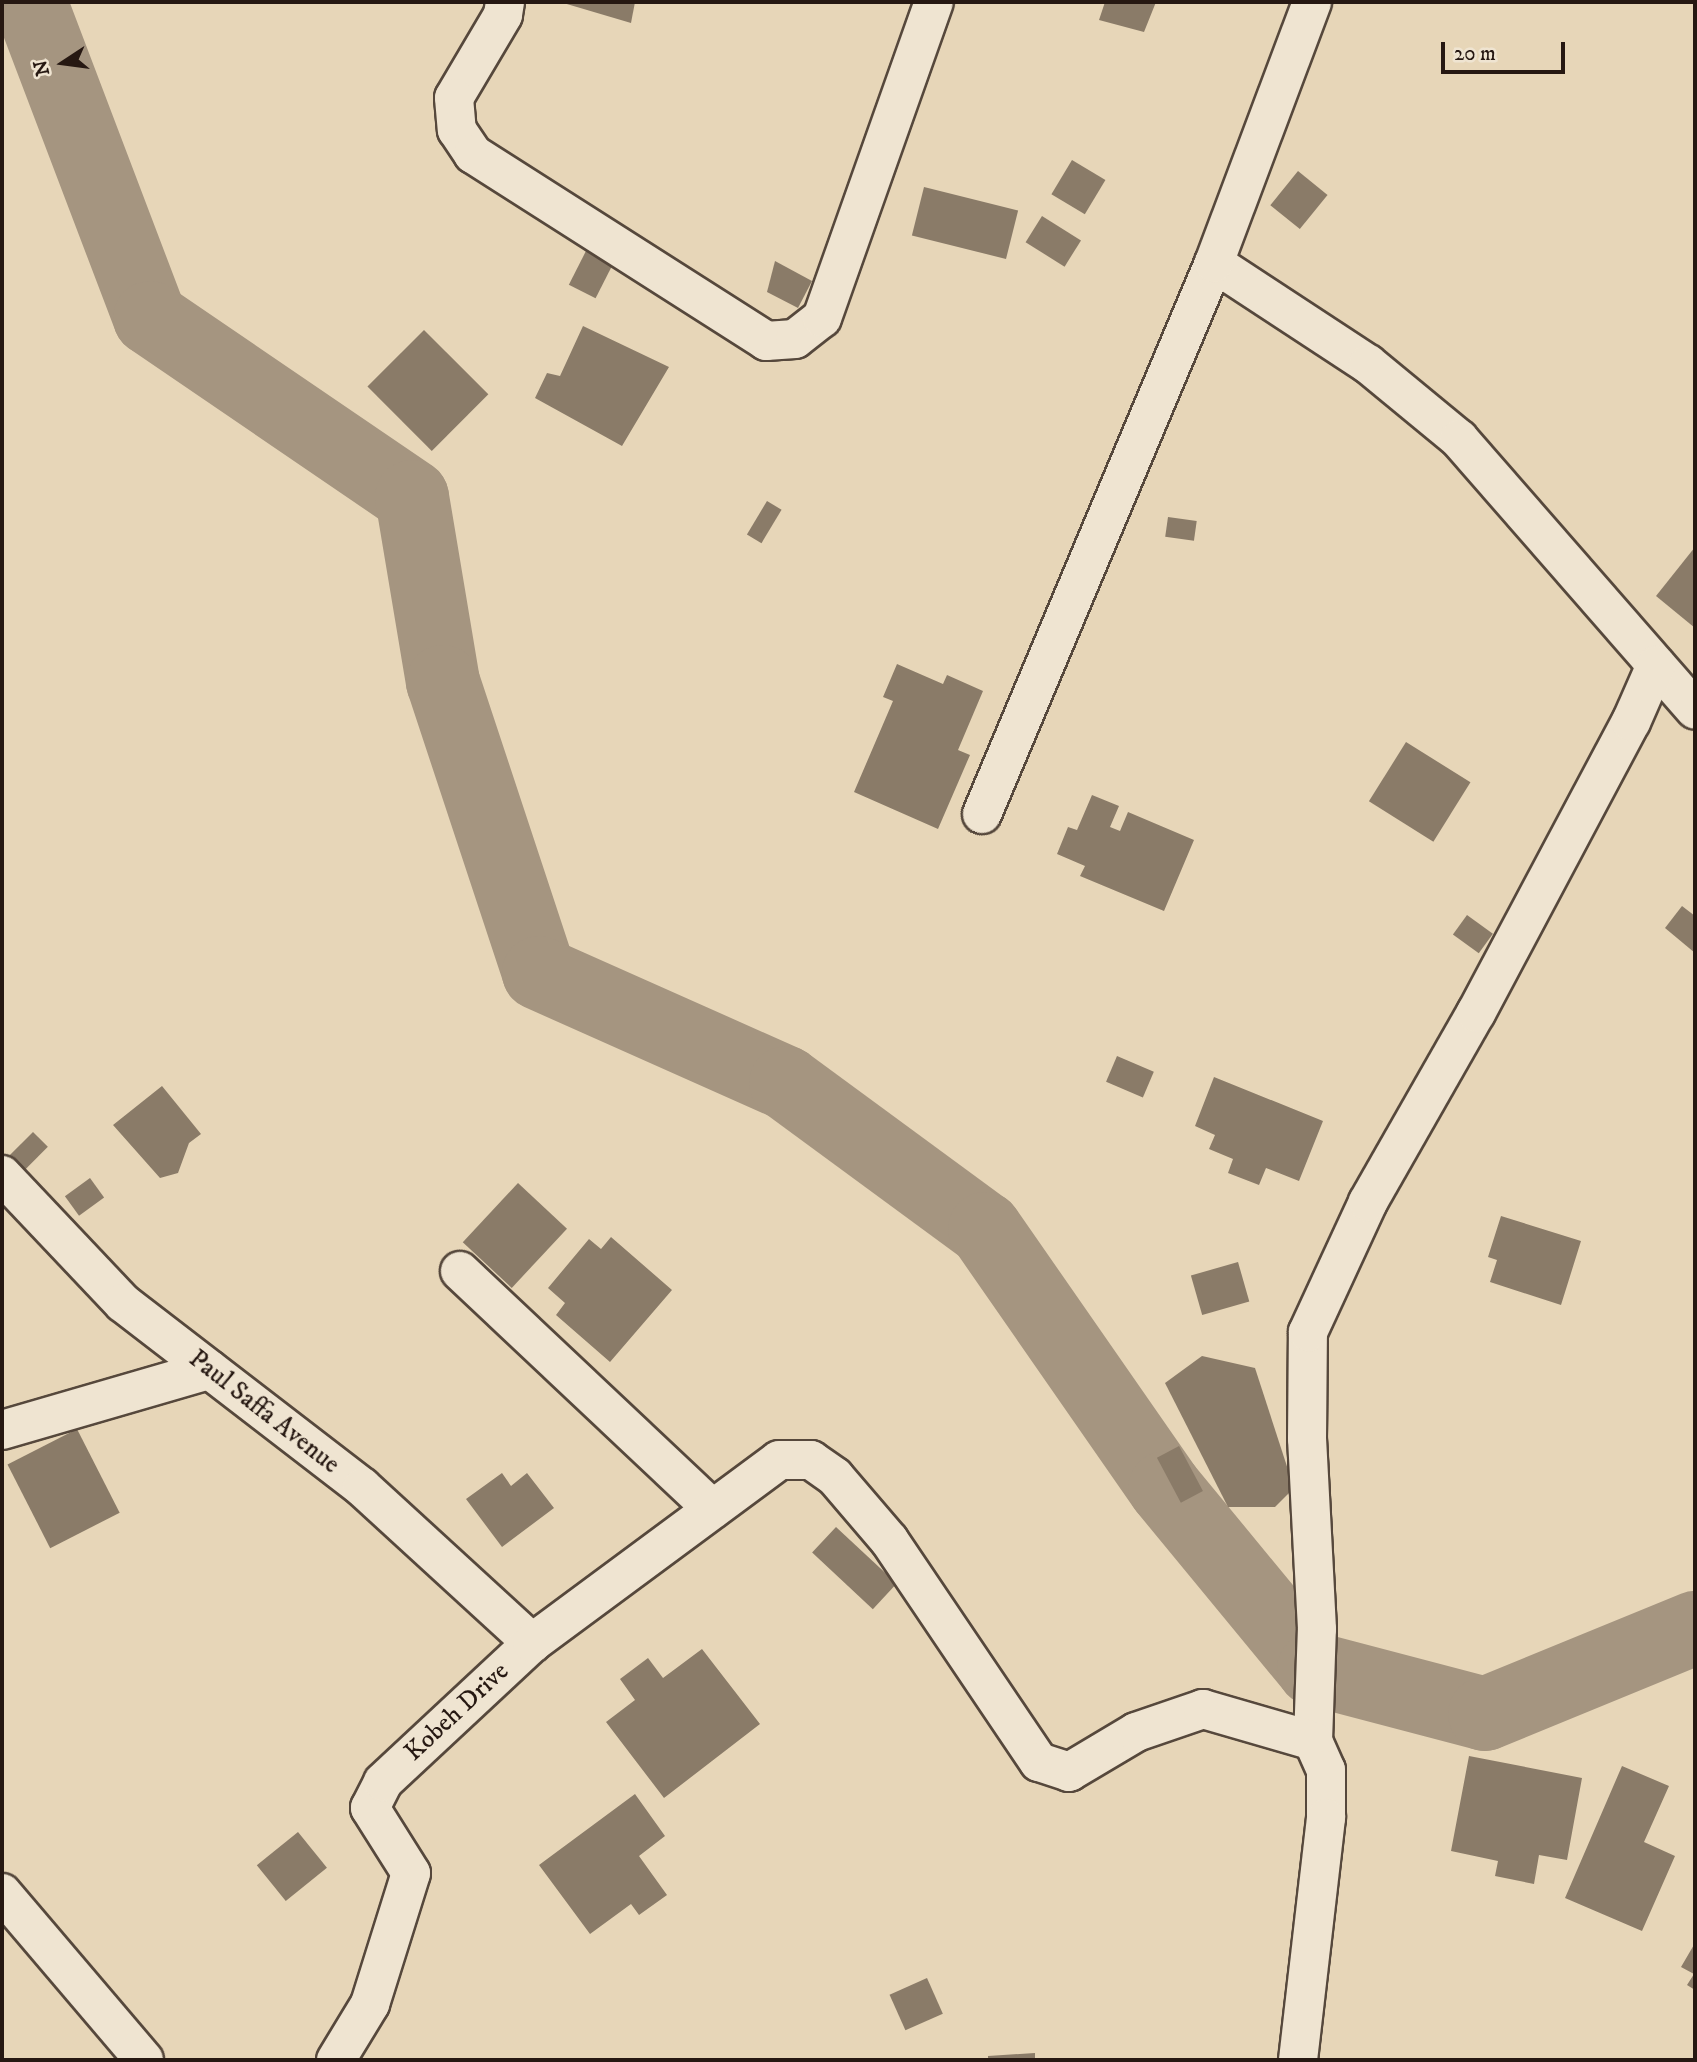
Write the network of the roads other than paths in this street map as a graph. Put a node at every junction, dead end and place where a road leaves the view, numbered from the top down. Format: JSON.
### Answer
{"nodes":[{"id":1,"x":505,"y":2,"type":"edge"},
{"id":2,"x":934,"y":2,"type":"edge"},
{"id":3,"x":1312,"y":2,"type":"edge"},
{"id":4,"x":1214,"y":263,"type":"junction"},
{"id":5,"x":1656,"y":665,"type":"junction"},
{"id":6,"x":1695,"y":709,"type":"edge"},
{"id":7,"x":982,"y":814,"type":"dead end"},
{"id":8,"x":2,"y":1175,"type":"edge"},
{"id":9,"x":460,"y":1271,"type":"dead end"},
{"id":10,"x":209,"y":1370,"type":"junction"},
{"id":11,"x":2,"y":1430,"type":"edge"},
{"id":12,"x":713,"y":1509,"type":"junction"},
{"id":13,"x":532,"y":1643,"type":"junction"},
{"id":14,"x":1313,"y":1741,"type":"junction"},
{"id":15,"x":2,"y":1893,"type":"edge"},
{"id":16,"x":144,"y":2060,"type":"edge"},
{"id":17,"x":335,"y":2060,"type":"edge"},
{"id":18,"x":1298,"y":2060,"type":"edge"}],
"edges":[{"from":1,"to":2,"type":"street"},
{"from":3,"to":4,"type":"street"},
{"from":4,"to":5,"type":"street"},
{"from":4,"to":7,"type":"street"},
{"from":5,"to":6,"type":"street"},
{"from":5,"to":14,"type":"street"},
{"from":8,"to":10,"type":"street","name":"Paul Saffa Avenue"},
{"from":9,"to":12,"type":"street"},
{"from":10,"to":11,"type":"street"},
{"from":10,"to":13,"type":"street","name":"Paul Saffa Avenue"},
{"from":12,"to":13,"type":"street","name":"Kobeh Drive"},
{"from":12,"to":14,"type":"street","name":"Kobeh Drive"},
{"from":13,"to":17,"type":"street","name":"Kobeh Drive"},
{"from":14,"to":18,"type":"street"},
{"from":15,"to":16,"type":"street"}]}
